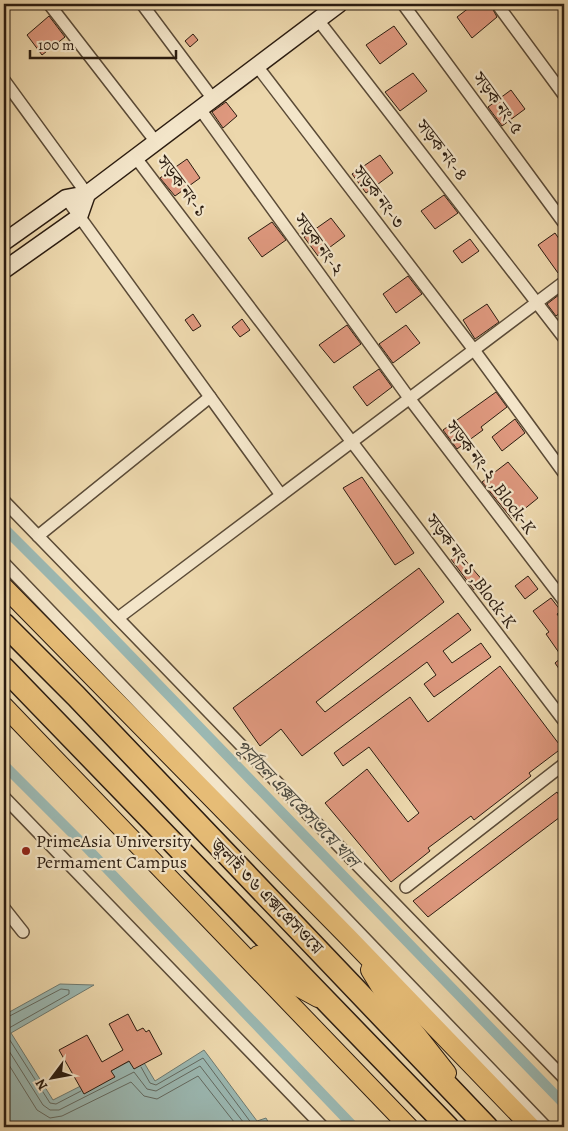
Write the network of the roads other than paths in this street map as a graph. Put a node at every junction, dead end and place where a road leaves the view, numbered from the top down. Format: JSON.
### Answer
{"nodes":[{"id":1,"x":49,"y":4,"type":"edge"},
{"id":2,"x":142,"y":4,"type":"edge"},
{"id":3,"x":403,"y":4,"type":"edge"},
{"id":4,"x":497,"y":4,"type":"edge"},
{"id":5,"x":335,"y":5,"type":"edge"},
{"id":6,"x":318,"y":20,"type":"junction"},
{"id":7,"x":257,"y":66,"type":"junction"},
{"id":8,"x":4,"y":80,"type":"edge"},
{"id":9,"x":564,"y":95,"type":"edge"},
{"id":10,"x":207,"y":104,"type":"junction"},
{"id":11,"x":156,"y":142,"type":"junction"},
{"id":12,"x":136,"y":158,"type":"junction"},
{"id":13,"x":87,"y":194,"type":"junction"},
{"id":14,"x":66,"y":198,"type":"junction"},
{"id":15,"x":79,"y":218,"type":"junction"},
{"id":16,"x":564,"y":223,"type":"edge"},
{"id":17,"x":4,"y":242,"type":"edge"},
{"id":18,"x":4,"y":270,"type":"edge"},
{"id":19,"x":564,"y":282,"type":"edge"},
{"id":20,"x":537,"y":302,"type":"junction"},
{"id":21,"x":564,"y":338,"type":"edge"},
{"id":22,"x":474,"y":350,"type":"junction"},
{"id":23,"x":210,"y":397,"type":"junction"},
{"id":24,"x":409,"y":398,"type":"junction"},
{"id":25,"x":351,"y":442,"type":"junction"},
{"id":26,"x":564,"y":473,"type":"edge"},
{"id":27,"x":281,"y":495,"type":"junction"},
{"id":28,"x":4,"y":501,"type":"edge"},
{"id":29,"x":38,"y":536,"type":"junction"},
{"id":30,"x":4,"y":564,"type":"edge"},
{"id":31,"x":4,"y":587,"type":"edge"},
{"id":32,"x":564,"y":601,"type":"edge"},
{"id":33,"x":118,"y":618,"type":"junction"},
{"id":34,"x":4,"y":624,"type":"edge"},
{"id":35,"x":4,"y":668,"type":"edge"},
{"id":36,"x":4,"y":706,"type":"edge"},
{"id":37,"x":564,"y":721,"type":"edge"},
{"id":38,"x":564,"y":764,"type":"edge"},
{"id":39,"x":4,"y":797,"type":"edge"},
{"id":40,"x":152,"y":860,"type":"junction"},
{"id":41,"x":406,"y":887,"type":"dead end"},
{"id":42,"x":4,"y":908,"type":"edge"},
{"id":43,"x":23,"y":932,"type":"dead end"},
{"id":44,"x":360,"y":950,"type":"junction"},
{"id":45,"x":332,"y":1006,"type":"junction"},
{"id":46,"x":564,"y":1078,"type":"edge"},
{"id":47,"x":485,"y":1125,"type":"edge"},
{"id":48,"x":323,"y":1127,"type":"edge"},
{"id":49,"x":410,"y":1127,"type":"edge"},
{"id":50,"x":448,"y":1127,"type":"edge"},
{"id":51,"x":531,"y":1127,"type":"edge"},
{"id":52,"x":546,"y":1127,"type":"edge"}],
"edges":[{"from":1,"to":11,"type":"street"},
{"from":2,"to":10,"type":"street","name":"সড়ক নং-২"},
{"from":3,"to":16,"type":"street","name":"সড়ক নং-৫"},
{"from":4,"to":9,"type":"street"},
{"from":5,"to":6,"type":"street","name":"সড়ক নং-১"},
{"from":6,"to":7,"type":"street","name":"সড়ক নং-১"},
{"from":6,"to":20,"type":"street","name":"সড়ক নং-৪"},
{"from":7,"to":10,"type":"street","name":"সড়ক নং-১"},
{"from":7,"to":22,"type":"street","name":"সড়ক নং-৩"},
{"from":8,"to":13,"type":"street"},
{"from":10,"to":11,"type":"street","name":"সড়ক নং-১"},
{"from":10,"to":24,"type":"street","name":"সড়ক নং-২"},
{"from":11,"to":12,"type":"street","name":"সড়ক নং-১"},
{"from":12,"to":13,"type":"street"},
{"from":12,"to":25,"type":"street","name":"সড়ক নং-১"},
{"from":13,"to":14,"type":"street"},
{"from":13,"to":15,"type":"street"},
{"from":14,"to":15,"type":"street"},
{"from":14,"to":17,"type":"street"},
{"from":15,"to":18,"type":"street"},
{"from":15,"to":23,"type":"street"},
{"from":19,"to":20,"type":"street"},
{"from":20,"to":21,"type":"street","name":"সড়ক নং-৪"},
{"from":20,"to":22,"type":"street"},
{"from":22,"to":24,"type":"street"},
{"from":22,"to":26,"type":"street","name":"সড়ক নং-৩"},
{"from":23,"to":27,"type":"street"},
{"from":23,"to":29,"type":"street"},
{"from":24,"to":25,"type":"street"},
{"from":24,"to":32,"type":"street","name":"সড়ক নং-২ ,Block-K"},
{"from":25,"to":27,"type":"street"},
{"from":25,"to":37,"type":"street","name":"সড়ক নং-১ ,Block-K"},
{"from":27,"to":33,"type":"street"},
{"from":28,"to":29,"type":"street"},
{"from":29,"to":33,"type":"street"},
{"from":30,"to":52,"type":"street"},
{"from":31,"to":44,"type":"main road"},
{"from":33,"to":46,"type":"street"},
{"from":34,"to":47,"type":"highway","name":"জুলাই ৩৬ এক্সপ্রেসওয়ে"},
{"from":35,"to":45,"type":"highway","name":"জুলাই ৩৬ এক্সপ্রেসওয়ে"},
{"from":36,"to":40,"type":"main road"},
{"from":38,"to":41,"type":"street"},
{"from":39,"to":48,"type":"street"},
{"from":40,"to":45,"type":"main road"},
{"from":40,"to":49,"type":"main road"},
{"from":42,"to":43,"type":"street"},
{"from":44,"to":47,"type":"main road"},
{"from":44,"to":51,"type":"main road"},
{"from":45,"to":50,"type":"highway","name":"জুলাই ৩৬ এক্সপ্রেসওয়ে"}]}
